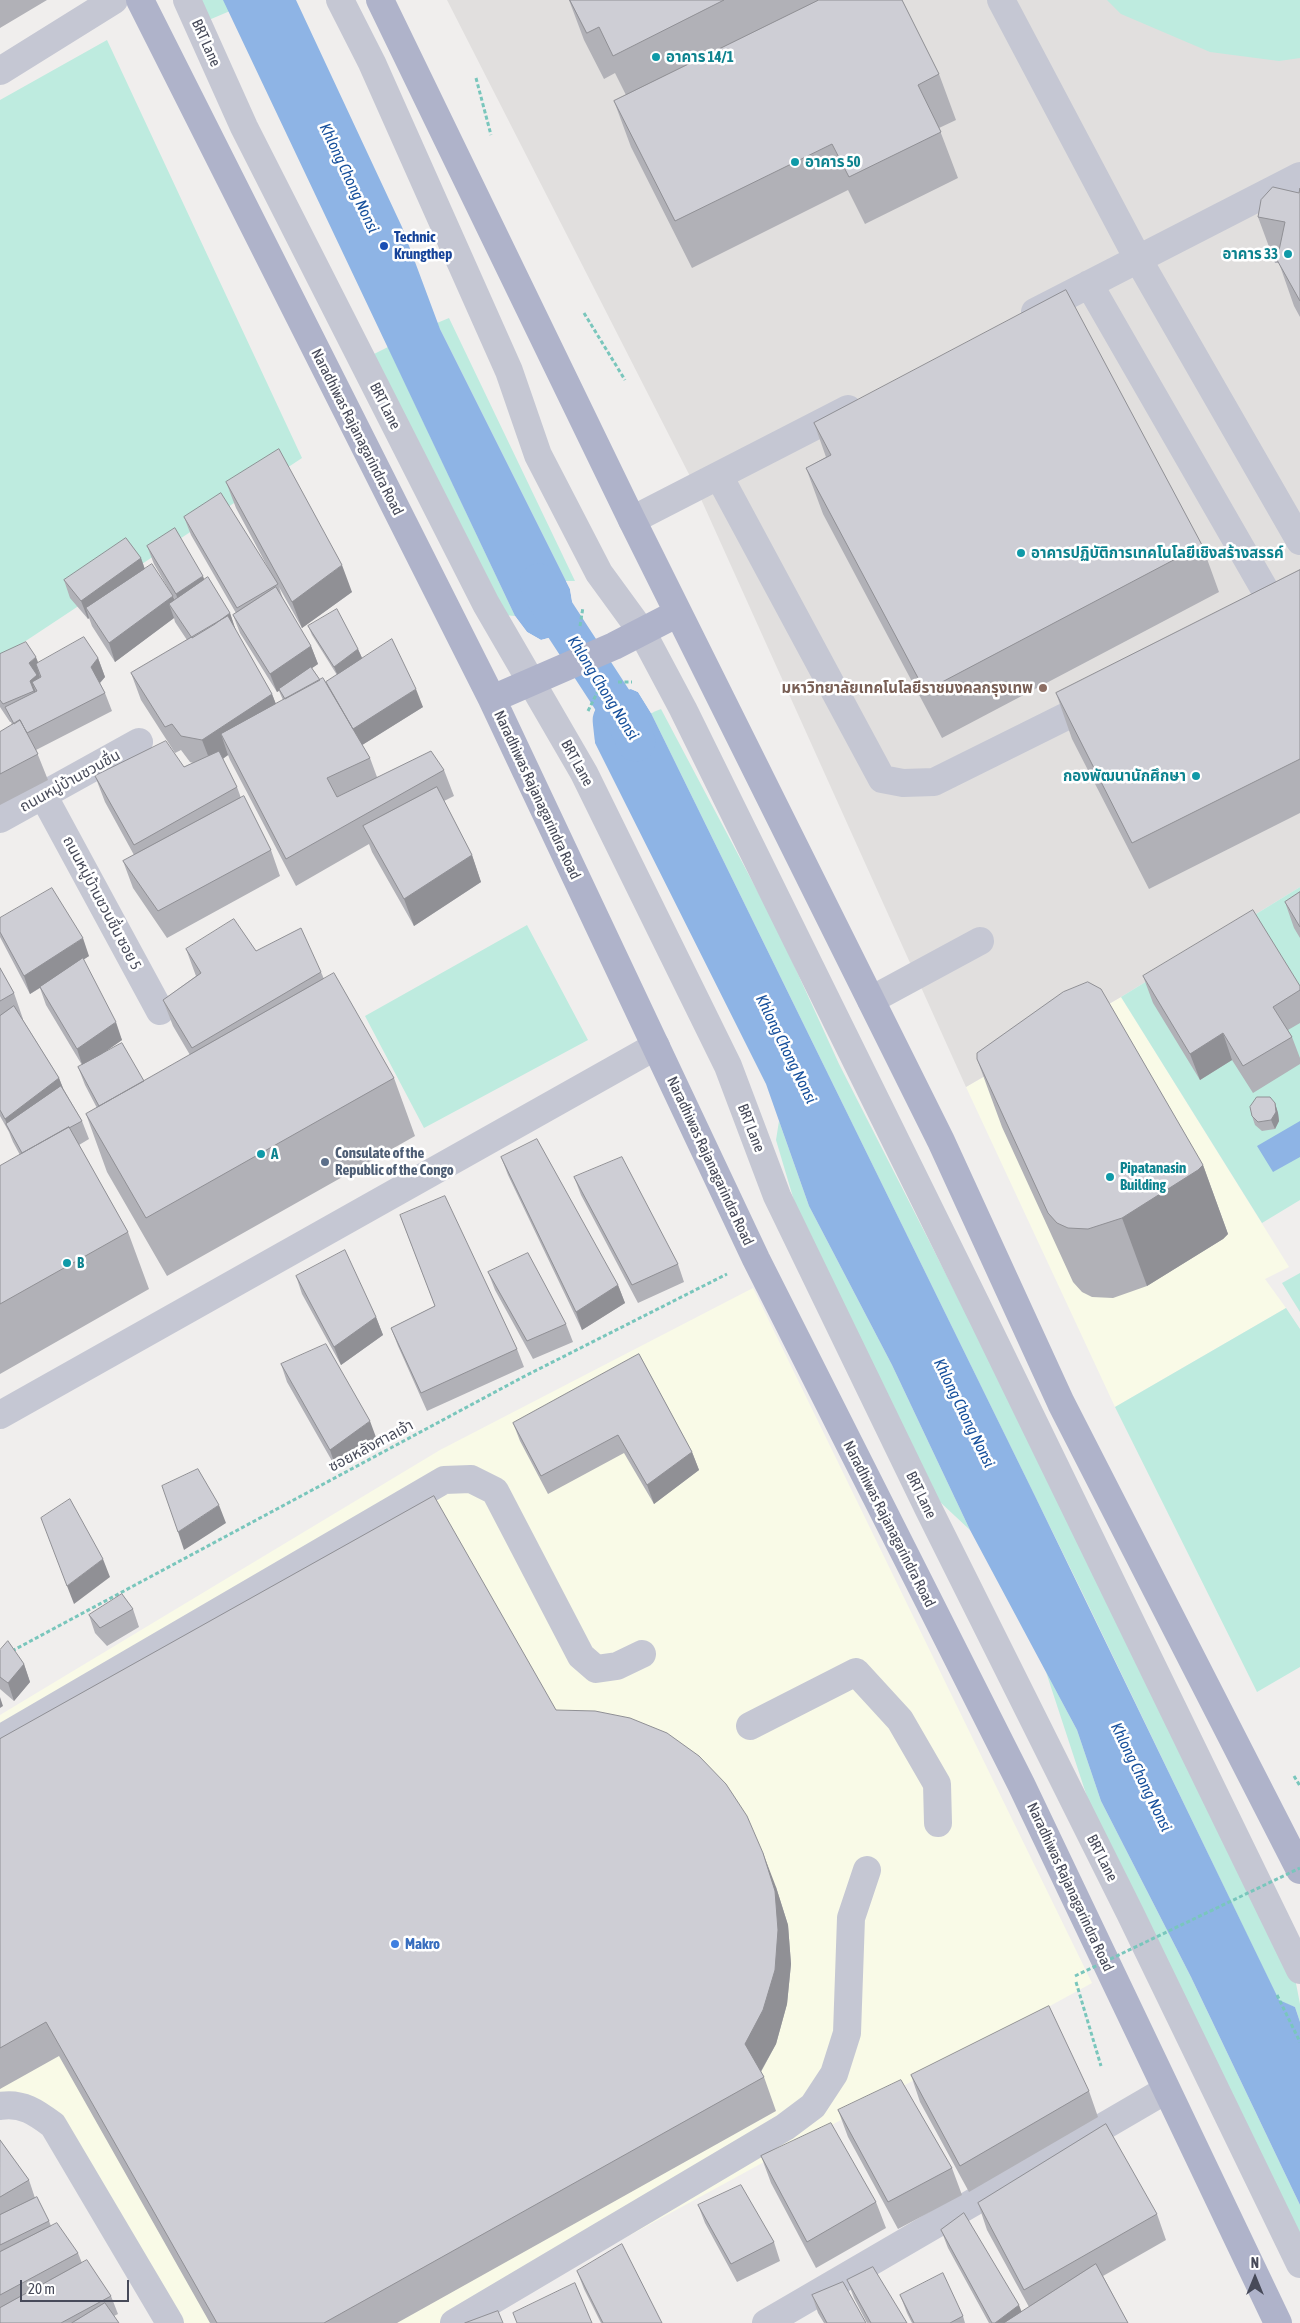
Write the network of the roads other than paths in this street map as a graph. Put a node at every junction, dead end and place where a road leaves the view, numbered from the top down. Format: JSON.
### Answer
{"nodes":[{"id":1,"x":114,"y":0,"type":"edge"},
{"id":2,"x":140,"y":0,"type":"edge"},
{"id":3,"x":187,"y":0,"type":"edge"},
{"id":4,"x":340,"y":0,"type":"edge"},
{"id":5,"x":380,"y":0,"type":"edge"},
{"id":6,"x":1001,"y":0,"type":"edge"},
{"id":7,"x":0,"y":71,"type":"edge"},
{"id":8,"x":1300,"y":176,"type":"edge"},
{"id":9,"x":1138,"y":259,"type":"junction"},
{"id":10,"x":1089,"y":284,"type":"junction"},
{"id":11,"x":1009,"y":325,"type":"edge"},
{"id":12,"x":868,"y":398,"type":"edge"},
{"id":13,"x":718,"y":476,"type":"junction"},
{"id":14,"x":632,"y":520,"type":"junction"},
{"id":15,"x":1300,"y":541,"type":"edge"},
{"id":16,"x":678,"y":613,"type":"junction"},
{"id":17,"x":642,"y":632,"type":"junction"},
{"id":18,"x":1232,"y":633,"type":"edge"},
{"id":19,"x":531,"y":681,"type":"junction"},
{"id":20,"x":1117,"y":691,"type":"edge"},
{"id":21,"x":492,"y":699,"type":"junction"},
{"id":22,"x":140,"y":742,"type":"dead end"},
{"id":23,"x":43,"y":795,"type":"junction"},
{"id":24,"x":0,"y":819,"type":"edge"},
{"id":25,"x":980,"y":941,"type":"dead end"},
{"id":26,"x":871,"y":1000,"type":"junction"},
{"id":27,"x":160,"y":1011,"type":"dead end"},
{"id":28,"x":656,"y":1046,"type":"junction"},
{"id":29,"x":0,"y":1415,"type":"edge"},
{"id":30,"x":642,"y":1654,"type":"dead end"},
{"id":31,"x":750,"y":1726,"type":"dead end"},
{"id":32,"x":0,"y":1739,"type":"edge"},
{"id":33,"x":938,"y":1823,"type":"dead end"},
{"id":34,"x":1300,"y":1869,"type":"edge"},
{"id":35,"x":867,"y":1870,"type":"dead end"},
{"id":36,"x":1300,"y":1970,"type":"edge"},
{"id":37,"x":1166,"y":2090,"type":"junction"},
{"id":38,"x":0,"y":2106,"type":"edge"},
{"id":39,"x":1300,"y":2264,"type":"edge"},
{"id":40,"x":170,"y":2323,"type":"edge"},
{"id":41,"x":454,"y":2323,"type":"edge"},
{"id":42,"x":766,"y":2323,"type":"edge"},
{"id":43,"x":1278,"y":2323,"type":"edge"}],
"edges":[{"from":1,"to":7,"type":"street"},
{"from":2,"to":21,"type":"main road","name":"Naradhiwas Rajanagarindra Road"},
{"from":3,"to":19,"type":"street","name":"BRT Lane"},
{"from":4,"to":17,"type":"street"},
{"from":5,"to":14,"type":"main road"},
{"from":6,"to":9,"type":"street"},
{"from":8,"to":9,"type":"street"},
{"from":9,"to":10,"type":"street"},
{"from":9,"to":15,"type":"street"},
{"from":10,"to":11,"type":"street"},
{"from":10,"to":18,"type":"street"},
{"from":12,"to":13,"type":"street"},
{"from":13,"to":14,"type":"street"},
{"from":13,"to":20,"type":"street"},
{"from":14,"to":16,"type":"main road"},
{"from":16,"to":17,"type":"main road"},
{"from":16,"to":26,"type":"main road"},
{"from":17,"to":19,"type":"main road"},
{"from":17,"to":36,"type":"street"},
{"from":19,"to":21,"type":"main road"},
{"from":19,"to":39,"type":"street","name":"BRT Lane"},
{"from":21,"to":28,"type":"main road","name":"Naradhiwas Rajanagarindra Road"},
{"from":22,"to":23,"type":"street","name":"ถนนหมู่บ้านชวนชื่น"},
{"from":23,"to":24,"type":"street","name":"ถนนหมู่บ้านชวนชื่น"},
{"from":23,"to":27,"type":"street","name":"ถนนหมู่บ้านชวนชื่น ซอย 5"},
{"from":25,"to":26,"type":"street"},
{"from":26,"to":34,"type":"main road"},
{"from":28,"to":29,"type":"street"},
{"from":28,"to":37,"type":"main road","name":"Naradhiwas Rajanagarindra Road"},
{"from":30,"to":32,"type":"street"},
{"from":31,"to":33,"type":"street"},
{"from":35,"to":41,"type":"street"},
{"from":37,"to":42,"type":"street"},
{"from":37,"to":43,"type":"main road","name":"Naradhiwas Rajanagarindra Road"},
{"from":38,"to":40,"type":"street"}]}
